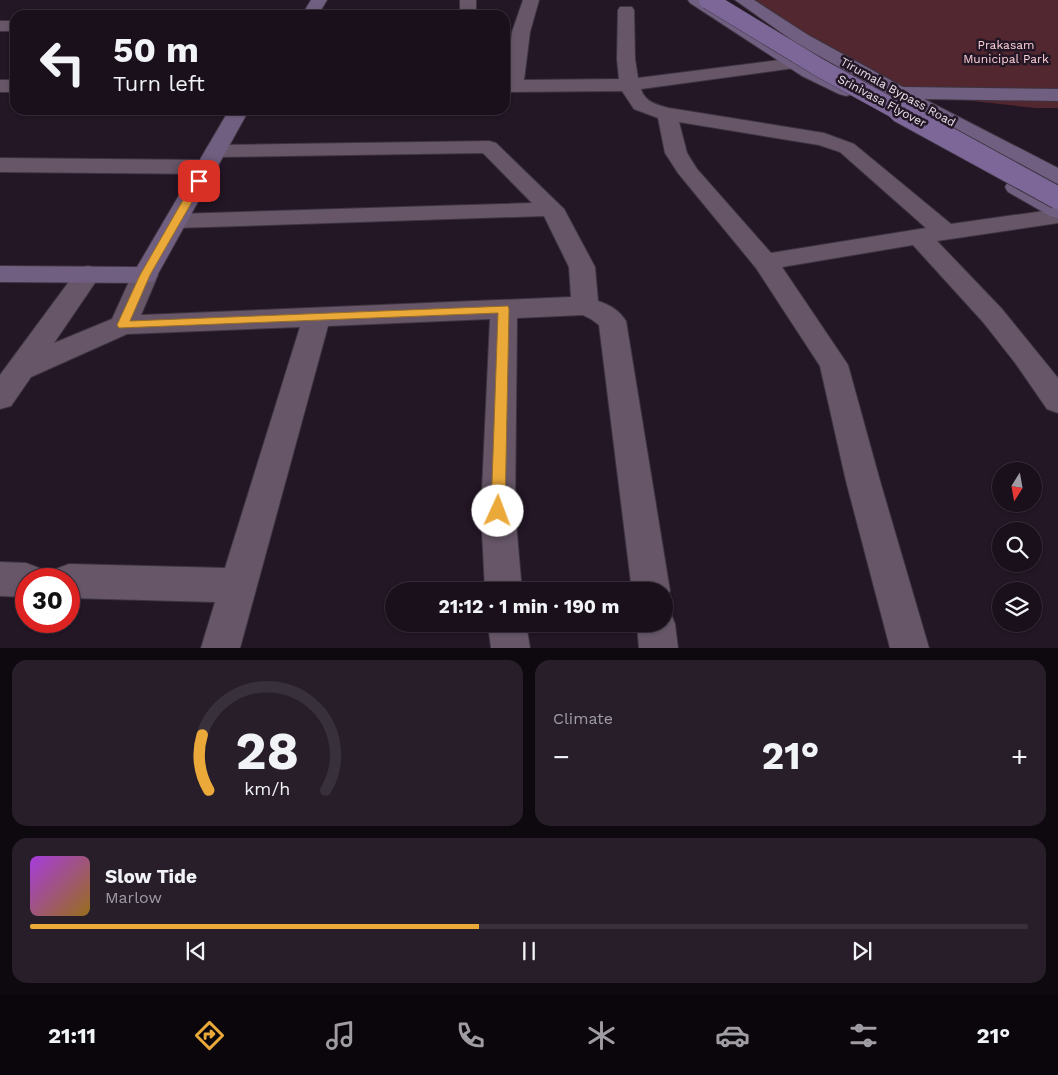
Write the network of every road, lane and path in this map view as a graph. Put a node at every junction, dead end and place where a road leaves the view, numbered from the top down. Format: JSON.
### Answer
{"nodes":[{"id":1,"x":530,"y":0,"type":"edge"},
{"id":2,"x":696,"y":0,"type":"edge"},
{"id":3,"x":708,"y":0,"type":"edge"},
{"id":4,"x":733,"y":0,"type":"edge"},
{"id":5,"x":743,"y":0,"type":"edge"},
{"id":6,"x":626,"y":10,"type":"dead end"},
{"id":7,"x":796,"y":64,"type":"junction"},
{"id":8,"x":510,"y":82,"type":"edge"},
{"id":9,"x":630,"y":85,"type":"junction"},
{"id":10,"x":510,"y":86,"type":"edge"},
{"id":11,"x":900,"y":93,"type":"junction"},
{"id":12,"x":1058,"y":95,"type":"edge"},
{"id":13,"x":873,"y":104,"type":"junction"},
{"id":14,"x":667,"y":114,"type":"junction"},
{"id":15,"x":236,"y":115,"type":"edge"},
{"id":16,"x":211,"y":159,"type":"junction"},
{"id":17,"x":0,"y":165,"type":"edge"},
{"id":18,"x":1058,"y":177,"type":"edge"},
{"id":19,"x":1058,"y":183,"type":"edge"},
{"id":20,"x":1058,"y":198,"type":"edge"},
{"id":21,"x":552,"y":209,"type":"junction"},
{"id":22,"x":1058,"y":211,"type":"edge"},
{"id":23,"x":1058,"y":216,"type":"edge"},
{"id":24,"x":176,"y":221,"type":"junction"},
{"id":25,"x":946,"y":232,"type":"junction"},
{"id":26,"x":918,"y":236,"type":"junction"},
{"id":27,"x":765,"y":262,"type":"junction"},
{"id":28,"x":0,"y":274,"type":"edge"},
{"id":29,"x":88,"y":274,"type":"junction"},
{"id":30,"x":145,"y":275,"type":"junction"},
{"id":31,"x":585,"y":306,"type":"junction"},
{"id":32,"x":504,"y":309,"type":"junction"},
{"id":33,"x":317,"y":317,"type":"junction"},
{"id":34,"x":123,"y":325,"type":"junction"},
{"id":35,"x":20,"y":369,"type":"junction"},
{"id":36,"x":0,"y":398,"type":"edge"},
{"id":37,"x":1058,"y":401,"type":"edge"},
{"id":38,"x":0,"y":579,"type":"edge"},
{"id":39,"x":15,"y":580,"type":"edge"},
{"id":40,"x":80,"y":581,"type":"edge"},
{"id":41,"x":503,"y":582,"type":"edge"},
{"id":42,"x":650,"y":582,"type":"edge"},
{"id":43,"x":238,"y":586,"type":"junction"},
{"id":44,"x":508,"y":632,"type":"edge"},
{"id":45,"x":657,"y":632,"type":"edge"},
{"id":46,"x":220,"y":648,"type":"edge"},
{"id":47,"x":511,"y":648,"type":"edge"},
{"id":48,"x":659,"y":648,"type":"edge"},
{"id":49,"x":910,"y":648,"type":"edge"}],
"edges":[{"from":1,"to":8,"type":"street"},
{"from":2,"to":7,"type":"street","name":"Tirumala Bypass Road"},
{"from":3,"to":20,"type":"main road","name":"Srinivasa Flyover","bridge":true},
{"from":4,"to":19,"type":"main road","name":"Srinivasa Flyover"},
{"from":5,"to":11,"type":"street","name":"Tirumala Bypass Road"},
{"from":6,"to":9,"type":"street"},
{"from":7,"to":9,"type":"street"},
{"from":7,"to":13,"type":"street","name":"Tirumala Bypass Road"},
{"from":9,"to":10,"type":"street"},
{"from":9,"to":14,"type":"street"},
{"from":11,"to":12,"type":"street"},
{"from":11,"to":13,"type":"street"},
{"from":11,"to":18,"type":"street","name":"Tirumala Bypass Road"},
{"from":13,"to":22,"type":"street","name":"Tirumala Bypass Road"},
{"from":14,"to":25,"type":"street"},
{"from":14,"to":27,"type":"street"},
{"from":15,"to":16,"type":"street"},
{"from":16,"to":17,"type":"street"},
{"from":16,"to":21,"type":"street"},
{"from":16,"to":24,"type":"street"},
{"from":21,"to":24,"type":"street"},
{"from":21,"to":31,"type":"street"},
{"from":23,"to":25,"type":"street"},
{"from":24,"to":30,"type":"street"},
{"from":25,"to":26,"type":"street"},
{"from":26,"to":27,"type":"street"},
{"from":26,"to":37,"type":"street"},
{"from":27,"to":49,"type":"street"},
{"from":28,"to":29,"type":"street"},
{"from":29,"to":30,"type":"street"},
{"from":29,"to":35,"type":"street"},
{"from":30,"to":34,"type":"street"},
{"from":31,"to":32,"type":"street"},
{"from":31,"to":42,"type":"street"},
{"from":32,"to":33,"type":"street"},
{"from":32,"to":41,"type":"street"},
{"from":33,"to":34,"type":"street"},
{"from":33,"to":43,"type":"street"},
{"from":34,"to":35,"type":"street"},
{"from":35,"to":36,"type":"street"},
{"from":38,"to":39,"type":"street"},
{"from":40,"to":43,"type":"street"},
{"from":43,"to":46,"type":"street"},
{"from":44,"to":47,"type":"street"},
{"from":45,"to":48,"type":"street"}]}
